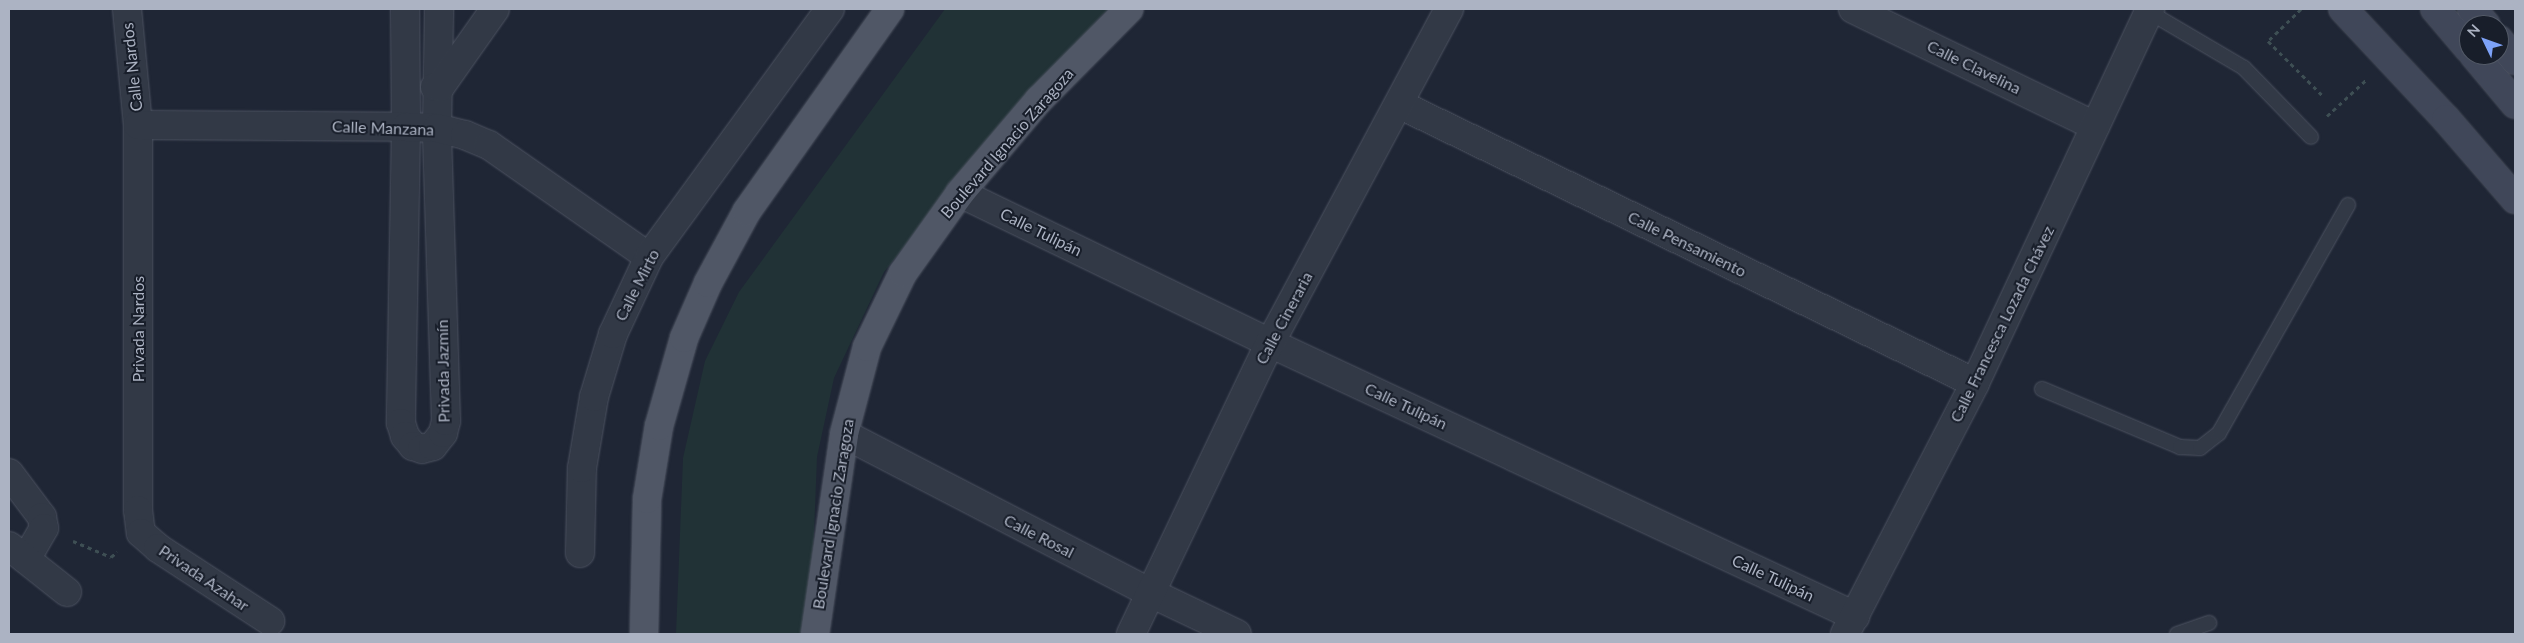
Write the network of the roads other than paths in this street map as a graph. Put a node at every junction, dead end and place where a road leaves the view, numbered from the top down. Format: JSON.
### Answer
{"nodes":[{"id":1,"x":126,"y":9,"type":"edge"},
{"id":2,"x":405,"y":9,"type":"edge"},
{"id":3,"x":439,"y":9,"type":"edge"},
{"id":4,"x":495,"y":9,"type":"edge"},
{"id":5,"x":830,"y":9,"type":"edge"},
{"id":6,"x":890,"y":9,"type":"edge"},
{"id":7,"x":1129,"y":9,"type":"edge"},
{"id":8,"x":1449,"y":9,"type":"edge"},
{"id":9,"x":1853,"y":9,"type":"edge"},
{"id":10,"x":2343,"y":9,"type":"edge"},
{"id":11,"x":2435,"y":9,"type":"edge"},
{"id":12,"x":2150,"y":10,"type":"edge"},
{"id":13,"x":2459,"y":37,"type":"edge"},
{"id":14,"x":2482,"y":65,"type":"edge"},
{"id":15,"x":405,"y":84,"type":"junction"},
{"id":16,"x":440,"y":87,"type":"junction"},
{"id":17,"x":1400,"y":104,"type":"junction"},
{"id":18,"x":2515,"y":104,"type":"edge"},
{"id":19,"x":138,"y":125,"type":"junction"},
{"id":20,"x":2095,"y":126,"type":"junction"},
{"id":21,"x":406,"y":127,"type":"junction"},
{"id":22,"x":438,"y":128,"type":"junction"},
{"id":23,"x":2310,"y":135,"type":"road end"},
{"id":24,"x":960,"y":193,"type":"junction"},
{"id":25,"x":2515,"y":199,"type":"edge"},
{"id":26,"x":2348,"y":205,"type":"dead end"},
{"id":27,"x":650,"y":257,"type":"junction"},
{"id":28,"x":1270,"y":343,"type":"junction"},
{"id":29,"x":1975,"y":383,"type":"junction"},
{"id":30,"x":2042,"y":389,"type":"dead end"},
{"id":31,"x":844,"y":434,"type":"junction"},
{"id":32,"x":9,"y":473,"type":"edge"},
{"id":33,"x":141,"y":533,"type":"joint"},
{"id":34,"x":18,"y":552,"type":"edge"},
{"id":35,"x":580,"y":553,"type":"dead end"},
{"id":36,"x":67,"y":592,"type":"dead end"},
{"id":37,"x":1151,"y":594,"type":"junction"},
{"id":38,"x":270,"y":621,"type":"dead end"},
{"id":39,"x":2208,"y":623,"type":"dead end"},
{"id":40,"x":1850,"y":625,"type":"edge"},
{"id":41,"x":644,"y":634,"type":"edge"},
{"id":42,"x":815,"y":634,"type":"edge"},
{"id":43,"x":1131,"y":634,"type":"edge"},
{"id":44,"x":1237,"y":634,"type":"edge"},
{"id":45,"x":2177,"y":634,"type":"edge"}],
"edges":[{"from":1,"to":19,"type":"street","name":"Calle Nardos"},
{"from":2,"to":15,"type":"street","name":"Privada Jazmín"},
{"from":3,"to":16,"type":"street","name":"Privada Jazmín"},
{"from":4,"to":16,"type":"street"},
{"from":5,"to":27,"type":"street","name":"Calle Mirto"},
{"from":6,"to":41,"type":"main road"},
{"from":7,"to":24,"type":"main road","name":"Boulevard Ignacio Zaragoza"},
{"from":8,"to":17,"type":"street","name":"Calle Cineraria"},
{"from":9,"to":20,"type":"street","name":"Calle Clavelina"},
{"from":10,"to":25,"type":"street"},
{"from":11,"to":13,"type":"street"},
{"from":12,"to":20,"type":"street","name":"Calle Francesca Lozada Chávez"},
{"from":12,"to":23,"type":"lane"},
{"from":14,"to":18,"type":"street"},
{"from":15,"to":16,"type":"street"},
{"from":15,"to":21,"type":"street","name":"Privada Jazmín"},
{"from":16,"to":22,"type":"street","name":"Privada Jazmín"},
{"from":17,"to":28,"type":"street","name":"Calle Cineraria"},
{"from":17,"to":29,"type":"street","name":"Calle Pensamiento"},
{"from":19,"to":21,"type":"street","name":"Calle Manzana"},
{"from":19,"to":33,"type":"street","name":"Privada Nardos"},
{"from":20,"to":29,"type":"street","name":"Calle Francesca Lozada Chávez"},
{"from":21,"to":22,"type":"street","name":"Calle Manzana"},
{"from":21,"to":22,"type":"street","name":"Privada Jazmín"},
{"from":22,"to":27,"type":"street","name":"Calle Manzana"},
{"from":24,"to":28,"type":"street","name":"Calle Tulipán"},
{"from":24,"to":31,"type":"main road","name":"Boulevard Ignacio Zaragoza"},
{"from":26,"to":30,"type":"lane"},
{"from":27,"to":35,"type":"street","name":"Calle Mirto"},
{"from":28,"to":37,"type":"street","name":"Calle Cineraria"},
{"from":28,"to":40,"type":"street","name":"Calle Tulipán"},
{"from":29,"to":40,"type":"street","name":"Calle Francesca Lozada Chávez"},
{"from":31,"to":37,"type":"street","name":"Calle Rosal"},
{"from":31,"to":42,"type":"main road","name":"Boulevard Ignacio Zaragoza"},
{"from":32,"to":34,"type":"street"},
{"from":33,"to":38,"type":"street","name":"Privada Azahar"},
{"from":34,"to":36,"type":"street"},
{"from":37,"to":43,"type":"street","name":"Calle Cineraria"},
{"from":37,"to":44,"type":"street","name":"Calle Rosal"},
{"from":39,"to":45,"type":"lane"}]}
